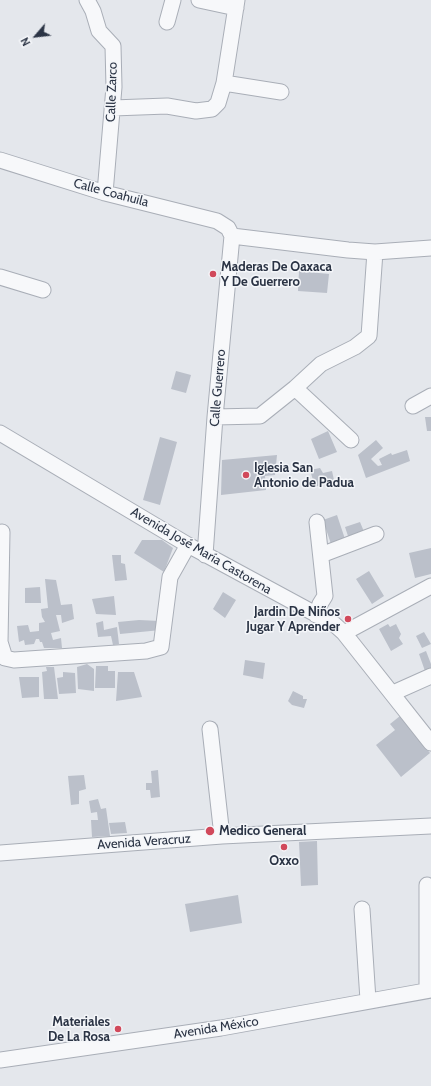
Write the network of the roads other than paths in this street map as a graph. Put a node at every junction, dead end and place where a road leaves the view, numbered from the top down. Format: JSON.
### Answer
{"nodes":[{"id":1,"x":87,"y":0,"type":"edge"},
{"id":2,"x":173,"y":0,"type":"edge"},
{"id":3,"x":199,"y":0,"type":"edge"},
{"id":4,"x":236,"y":4,"type":"edge"},
{"id":5,"x":167,"y":22,"type":"dead end"},
{"id":6,"x":224,"y":84,"type":"junction"},
{"id":7,"x":281,"y":92,"type":"dead end"},
{"id":8,"x":113,"y":108,"type":"junction"},
{"id":9,"x":0,"y":160,"type":"edge"},
{"id":10,"x":105,"y":193,"type":"junction"},
{"id":11,"x":232,"y":236,"type":"junction"},
{"id":12,"x":431,"y":248,"type":"edge"},
{"id":13,"x":375,"y":252,"type":"junction"},
{"id":14,"x":0,"y":277,"type":"edge"},
{"id":15,"x":43,"y":290,"type":"dead end"},
{"id":16,"x":295,"y":388,"type":"junction"},
{"id":17,"x":431,"y":396,"type":"edge"},
{"id":18,"x":413,"y":406,"type":"dead end"},
{"id":19,"x":215,"y":417,"type":"junction"},
{"id":20,"x":0,"y":433,"type":"edge"},
{"id":21,"x":351,"y":440,"type":"dead end"},
{"id":22,"x":317,"y":522,"type":"dead end"},
{"id":23,"x":2,"y":532,"type":"dead end"},
{"id":24,"x":376,"y":534,"type":"dead end"},
{"id":25,"x":188,"y":545,"type":"junction"},
{"id":26,"x":206,"y":555,"type":"junction"},
{"id":27,"x":321,"y":555,"type":"junction"},
{"id":28,"x":431,"y":586,"type":"edge"},
{"id":29,"x":316,"y":615,"type":"junction"},
{"id":30,"x":344,"y":633,"type":"junction"},
{"id":31,"x":431,"y":676,"type":"edge"},
{"id":32,"x":393,"y":693,"type":"junction"},
{"id":33,"x":210,"y":729,"type":"dead end"},
{"id":34,"x":431,"y":743,"type":"edge"},
{"id":35,"x":431,"y":826,"type":"edge"},
{"id":36,"x":222,"y":836,"type":"junction"},
{"id":37,"x":0,"y":853,"type":"edge"},
{"id":38,"x":427,"y":884,"type":"dead end"},
{"id":39,"x":362,"y":909,"type":"dead end"},
{"id":40,"x":429,"y":990,"type":"edge"},
{"id":41,"x":368,"y":1000,"type":"junction"},
{"id":42,"x":0,"y":1060,"type":"edge"}],
"edges":[{"from":1,"to":8,"type":"street","name":"Calle Zarco"},
{"from":2,"to":5,"type":"street"},
{"from":3,"to":4,"type":"street"},
{"from":4,"to":6,"type":"street"},
{"from":6,"to":7,"type":"street"},
{"from":6,"to":8,"type":"street"},
{"from":8,"to":10,"type":"street","name":"Calle Zarco"},
{"from":9,"to":10,"type":"street","name":"Calle Coahuila"},
{"from":10,"to":11,"type":"street","name":"Calle Coahuila"},
{"from":11,"to":13,"type":"street"},
{"from":11,"to":19,"type":"street","name":"Calle Guerrero"},
{"from":12,"to":13,"type":"street"},
{"from":13,"to":16,"type":"street"},
{"from":14,"to":15,"type":"street"},
{"from":16,"to":19,"type":"street"},
{"from":16,"to":21,"type":"street"},
{"from":17,"to":18,"type":"street"},
{"from":19,"to":26,"type":"street","name":"Calle Guerrero"},
{"from":20,"to":25,"type":"street","name":"Avenida José María Castorena"},
{"from":22,"to":27,"type":"street"},
{"from":23,"to":25,"type":"street"},
{"from":24,"to":27,"type":"street"},
{"from":25,"to":26,"type":"street","name":"Avenida José María Castorena"},
{"from":26,"to":29,"type":"street","name":"Avenida José María Castorena"},
{"from":27,"to":29,"type":"street"},
{"from":28,"to":30,"type":"street"},
{"from":29,"to":30,"type":"street","name":"Avenida José María Castorena"},
{"from":30,"to":32,"type":"street","name":"Avenida José María Castorena"},
{"from":31,"to":32,"type":"street"},
{"from":32,"to":34,"type":"street","name":"Avenida José María Castorena"},
{"from":33,"to":36,"type":"street"},
{"from":35,"to":36,"type":"street","name":"Avenida Veracruz"},
{"from":36,"to":37,"type":"street","name":"Avenida Veracruz"},
{"from":38,"to":40,"type":"street"},
{"from":39,"to":41,"type":"street"},
{"from":40,"to":41,"type":"street","name":"Avenida México"},
{"from":41,"to":42,"type":"street","name":"Avenida México"}]}
